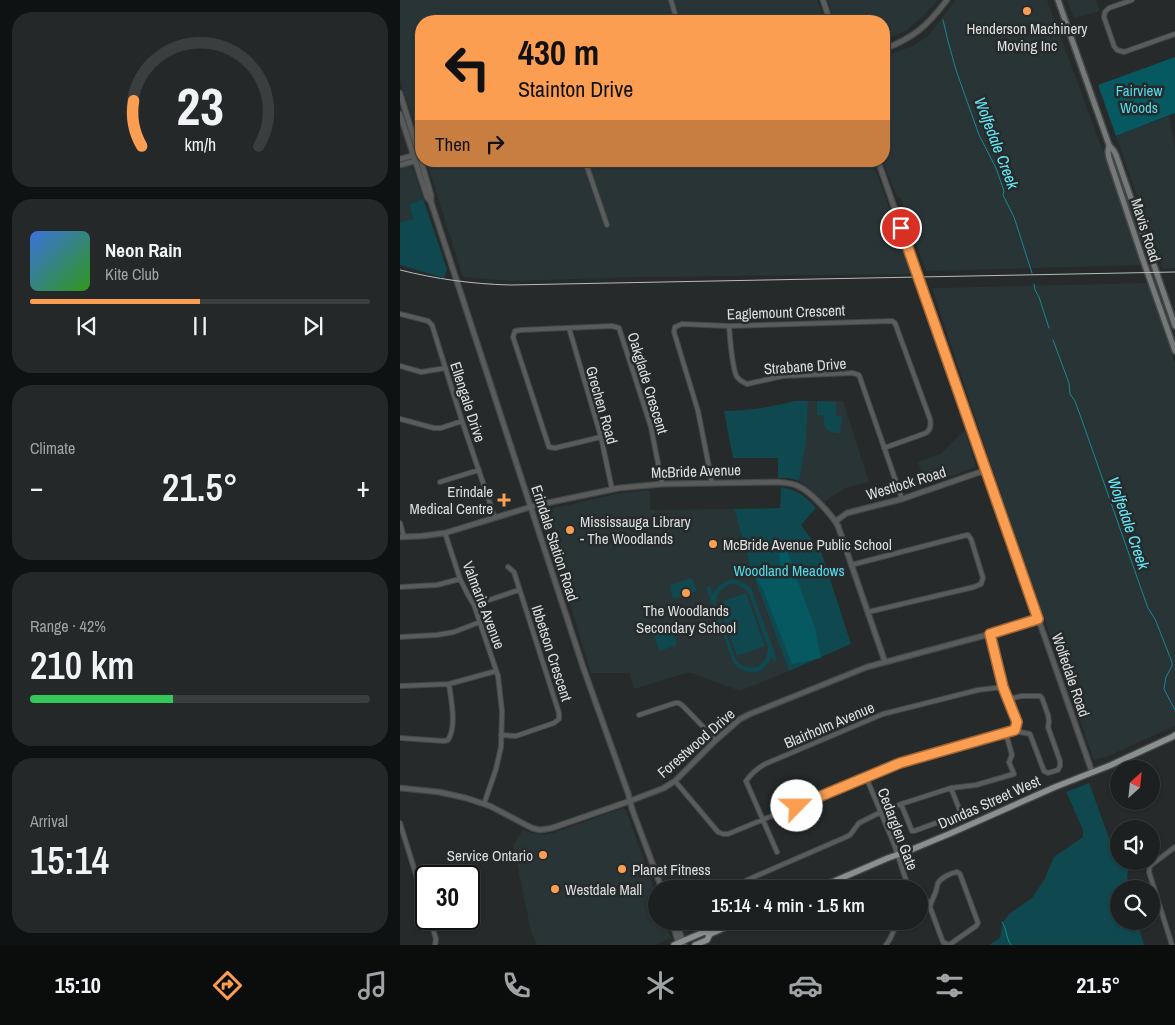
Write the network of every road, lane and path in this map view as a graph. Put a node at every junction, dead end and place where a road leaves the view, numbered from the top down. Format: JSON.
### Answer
{"nodes":[{"id":1,"x":671,"y":0,"type":"edge"},
{"id":2,"x":823,"y":0,"type":"edge"},
{"id":3,"x":947,"y":0,"type":"edge"},
{"id":4,"x":1058,"y":0,"type":"edge"},
{"id":5,"x":1132,"y":0,"type":"edge"},
{"id":6,"x":1120,"y":2,"type":"edge"},
{"id":7,"x":676,"y":15,"type":"edge"},
{"id":8,"x":828,"y":15,"type":"edge"},
{"id":9,"x":1175,"y":34,"type":"edge"},
{"id":10,"x":890,"y":46,"type":"edge"},
{"id":11,"x":400,"y":93,"type":"edge"},
{"id":12,"x":400,"y":114,"type":"edge"},
{"id":13,"x":415,"y":139,"type":"edge"},
{"id":14,"x":1109,"y":145,"type":"junction"},
{"id":15,"x":414,"y":158,"type":"junction"},
{"id":16,"x":400,"y":159,"type":"edge"},
{"id":17,"x":415,"y":161,"type":"edge"},
{"id":18,"x":400,"y":165,"type":"edge"},
{"id":19,"x":417,"y":167,"type":"edge"},
{"id":20,"x":424,"y":167,"type":"edge"},
{"id":21,"x":587,"y":167,"type":"edge"},
{"id":22,"x":880,"y":167,"type":"edge"},
{"id":23,"x":431,"y":202,"type":"junction"},
{"id":24,"x":607,"y":225,"type":"dead end"},
{"id":25,"x":400,"y":314,"type":"edge"},
{"id":26,"x":728,"y":326,"type":"junction"},
{"id":27,"x":1175,"y":326,"type":"edge"},
{"id":28,"x":569,"y":328,"type":"junction"},
{"id":29,"x":1175,"y":351,"type":"edge"},
{"id":30,"x":400,"y":366,"type":"edge"},
{"id":31,"x":446,"y":368,"type":"junction"},
{"id":32,"x":400,"y":419,"type":"edge"},
{"id":33,"x":462,"y":422,"type":"junction"},
{"id":34,"x":600,"y":437,"type":"junction"},
{"id":35,"x":884,"y":448,"type":"junction"},
{"id":36,"x":479,"y":470,"type":"junction"},
{"id":37,"x":986,"y":470,"type":"junction"},
{"id":38,"x":440,"y":482,"type":"dead end"},
{"id":39,"x":711,"y":483,"type":"junction"},
{"id":40,"x":662,"y":484,"type":"junction"},
{"id":41,"x":612,"y":489,"type":"junction"},
{"id":42,"x":902,"y":499,"type":"junction"},
{"id":43,"x":530,"y":507,"type":"junction"},
{"id":44,"x":495,"y":518,"type":"junction"},
{"id":45,"x":836,"y":521,"type":"junction"},
{"id":46,"x":400,"y":523,"type":"edge"},
{"id":47,"x":445,"y":533,"type":"junction"},
{"id":48,"x":402,"y":537,"type":"edge"},
{"id":49,"x":852,"y":565,"type":"junction"},
{"id":50,"x":508,"y":567,"type":"dead end"},
{"id":51,"x":460,"y":579,"type":"junction"},
{"id":52,"x":400,"y":587,"type":"edge"},
{"id":53,"x":519,"y":590,"type":"junction"},
{"id":54,"x":474,"y":605,"type":"junction"},
{"id":55,"x":868,"y":612,"type":"junction"},
{"id":56,"x":1038,"y":619,"type":"junction"},
{"id":57,"x":480,"y":622,"type":"junction"},
{"id":58,"x":990,"y":634,"type":"junction"},
{"id":59,"x":400,"y":637,"type":"edge"},
{"id":60,"x":885,"y":662,"type":"junction"},
{"id":61,"x":496,"y":670,"type":"junction"},
{"id":62,"x":449,"y":684,"type":"junction"},
{"id":63,"x":400,"y":686,"type":"edge"},
{"id":64,"x":1003,"y":687,"type":"junction"},
{"id":65,"x":1008,"y":699,"type":"junction"},
{"id":66,"x":639,"y":715,"type":"dead end"},
{"id":67,"x":1016,"y":730,"type":"junction"},
{"id":68,"x":1006,"y":734,"type":"junction"},
{"id":69,"x":501,"y":735,"type":"junction"},
{"id":70,"x":1174,"y":736,"type":"edge"},
{"id":71,"x":400,"y":738,"type":"edge"},
{"id":72,"x":716,"y":740,"type":"junction"},
{"id":73,"x":1092,"y":772,"type":"junction"},
{"id":74,"x":866,"y":777,"type":"junction"},
{"id":75,"x":675,"y":781,"type":"junction"},
{"id":76,"x":400,"y":788,"type":"edge"},
{"id":77,"x":951,"y":788,"type":"junction"},
{"id":78,"x":630,"y":802,"type":"junction"},
{"id":79,"x":484,"y":804,"type":"junction"},
{"id":80,"x":901,"y":804,"type":"junction"},
{"id":81,"x":881,"y":812,"type":"junction"},
{"id":82,"x":763,"y":820,"type":"junction"},
{"id":83,"x":400,"y":823,"type":"edge"},
{"id":84,"x":1175,"y":847,"type":"edge"},
{"id":85,"x":777,"y":852,"type":"dead end"},
{"id":86,"x":897,"y":855,"type":"junction"},
{"id":87,"x":415,"y":871,"type":"edge"},
{"id":88,"x":659,"y":880,"type":"edge"},
{"id":89,"x":747,"y":880,"type":"dead end"},
{"id":90,"x":837,"y":880,"type":"edge"},
{"id":91,"x":906,"y":880,"type":"edge"},
{"id":92,"x":930,"y":902,"type":"joint"},
{"id":93,"x":433,"y":930,"type":"edge"},
{"id":94,"x":675,"y":930,"type":"edge"},
{"id":95,"x":678,"y":930,"type":"edge"},
{"id":96,"x":719,"y":930,"type":"edge"},
{"id":97,"x":894,"y":930,"type":"edge"},
{"id":98,"x":710,"y":934,"type":"junction"},
{"id":99,"x":680,"y":944,"type":"edge"},
{"id":100,"x":435,"y":945,"type":"edge"},
{"id":101,"x":695,"y":945,"type":"edge"},
{"id":102,"x":886,"y":945,"type":"edge"},
{"id":103,"x":1172,"y":945,"type":"edge"}],
"edges":[{"from":1,"to":7,"type":"street"},
{"from":2,"to":8,"type":"street"},
{"from":3,"to":10,"type":"street"},
{"from":4,"to":14,"type":"main road","name":"Mavis Road"},
{"from":5,"to":6,"type":"street"},
{"from":6,"to":9,"type":"street"},
{"from":11,"to":13,"type":"street","name":"Erindale Station Road"},
{"from":12,"to":15,"type":"street","name":"Erindale Station Road"},
{"from":14,"to":27,"type":"main road","name":"Mavis Road"},
{"from":14,"to":29,"type":"main road","name":"Mavis Road"},
{"from":15,"to":16,"type":"street"},
{"from":15,"to":17,"type":"street","name":"Erindale Station Road"},
{"from":15,"to":18,"type":"street"},
{"from":19,"to":23,"type":"street","name":"Erindale Station Road"},
{"from":20,"to":23,"type":"street","name":"Erindale Station Road"},
{"from":21,"to":24,"type":"street"},
{"from":22,"to":37,"type":"street","name":"Wolfedale Road"},
{"from":23,"to":43,"type":"street","name":"Erindale Station Road"},
{"from":25,"to":31,"type":"street","name":"Ellengale Drive"},
{"from":26,"to":35,"type":"street","name":"Strabane Drive"},
{"from":26,"to":35,"type":"street","name":"Eaglemount Crescent"},
{"from":26,"to":39,"type":"street","name":"Eaglemount Crescent"},
{"from":28,"to":34,"type":"street","name":"Grechen Road"},
{"from":28,"to":34,"type":"street","name":"Oakglade Crescent"},
{"from":28,"to":40,"type":"street","name":"Oakglade Crescent"},
{"from":30,"to":31,"type":"street"},
{"from":31,"to":33,"type":"street","name":"Ellengale Drive"},
{"from":32,"to":33,"type":"street"},
{"from":33,"to":36,"type":"street","name":"Ellengale Drive"},
{"from":34,"to":41,"type":"street","name":"Grechen Road"},
{"from":35,"to":42,"type":"street","name":"Strabane Drive"},
{"from":36,"to":38,"type":"street"},
{"from":36,"to":44,"type":"street","name":"Ellengale Drive"},
{"from":37,"to":42,"type":"street","name":"Westlock Road"},
{"from":37,"to":56,"type":"street","name":"Wolfedale Road"},
{"from":39,"to":40,"type":"street","name":"McBride Avenue"},
{"from":39,"to":45,"type":"street","name":"McBride Avenue"},
{"from":40,"to":41,"type":"street","name":"McBride Avenue"},
{"from":41,"to":43,"type":"street","name":"McBride Avenue"},
{"from":42,"to":45,"type":"street","name":"Westlock Road"},
{"from":43,"to":44,"type":"street","name":"McBride Avenue"},
{"from":43,"to":78,"type":"street","name":"Erindale Station Road"},
{"from":44,"to":47,"type":"street","name":"McBride Avenue"},
{"from":45,"to":49,"type":"street","name":"McBride Avenue"},
{"from":46,"to":48,"type":"street"},
{"from":47,"to":48,"type":"street","name":"McBride Avenue"},
{"from":47,"to":51,"type":"street","name":"Valmarie Avenue"},
{"from":49,"to":55,"type":"street","name":"McBride Avenue"},
{"from":49,"to":55,"type":"street"},
{"from":50,"to":53,"type":"street","name":"Ibbetson Crescent"},
{"from":51,"to":52,"type":"street"},
{"from":51,"to":54,"type":"street","name":"Valmarie Avenue"},
{"from":53,"to":54,"type":"street"},
{"from":53,"to":69,"type":"street","name":"Ibbetson Crescent"},
{"from":54,"to":57,"type":"street","name":"Valmarie Avenue"},
{"from":55,"to":60,"type":"street","name":"McBride Avenue"},
{"from":56,"to":58,"type":"street","name":"Forestwood Drive"},
{"from":56,"to":73,"type":"street","name":"Wolfedale Road"},
{"from":57,"to":59,"type":"street"},
{"from":57,"to":61,"type":"street","name":"Valmarie Avenue"},
{"from":58,"to":60,"type":"street","name":"Forestwood Drive"},
{"from":58,"to":64,"type":"street"},
{"from":60,"to":72,"type":"street","name":"Forestwood Drive"},
{"from":61,"to":62,"type":"street"},
{"from":61,"to":69,"type":"street","name":"Valmarie Avenue"},
{"from":62,"to":63,"type":"street"},
{"from":62,"to":71,"type":"street"},
{"from":64,"to":65,"type":"street"},
{"from":64,"to":82,"type":"street","name":"Blairholm Avenue"},
{"from":65,"to":67,"type":"street"},
{"from":65,"to":67,"type":"street"},
{"from":66,"to":72,"type":"street"},
{"from":67,"to":68,"type":"street"},
{"from":68,"to":74,"type":"street"},
{"from":68,"to":77,"type":"street"},
{"from":69,"to":79,"type":"street","name":"Valmarie Avenue"},
{"from":70,"to":73,"type":"main road","name":"Dundas Street West"},
{"from":72,"to":75,"type":"street","name":"Forestwood Drive"},
{"from":73,"to":86,"type":"main road","name":"Dundas Street West"},
{"from":74,"to":81,"type":"street","name":"Cedarglen Gate"},
{"from":74,"to":82,"type":"street"},
{"from":75,"to":78,"type":"street","name":"Forestwood Drive"},
{"from":75,"to":82,"type":"street"},
{"from":76,"to":79,"type":"street","name":"Forestwood Drive"},
{"from":77,"to":80,"type":"street"},
{"from":77,"to":80,"type":"street"},
{"from":78,"to":79,"type":"street","name":"Forestwood Drive"},
{"from":78,"to":88,"type":"street","name":"Erindale Station Road"},
{"from":80,"to":81,"type":"street"},
{"from":81,"to":86,"type":"street","name":"Cedarglen Gate"},
{"from":81,"to":89,"type":"street"},
{"from":82,"to":85,"type":"street","name":"Blairholm Avenue"},
{"from":83,"to":87,"type":"street"},
{"from":84,"to":103,"type":"street"},
{"from":86,"to":90,"type":"main road","name":"Dundas Street West"},
{"from":86,"to":91,"type":"street","name":"Cedarglen Gate"},
{"from":92,"to":92,"type":"street"},
{"from":93,"to":100,"type":"street"},
{"from":94,"to":99,"type":"street"},
{"from":95,"to":99,"type":"street"},
{"from":96,"to":98,"type":"main road"},
{"from":97,"to":102,"type":"street"},
{"from":98,"to":99,"type":"main road"},
{"from":98,"to":101,"type":"main road"}]}
